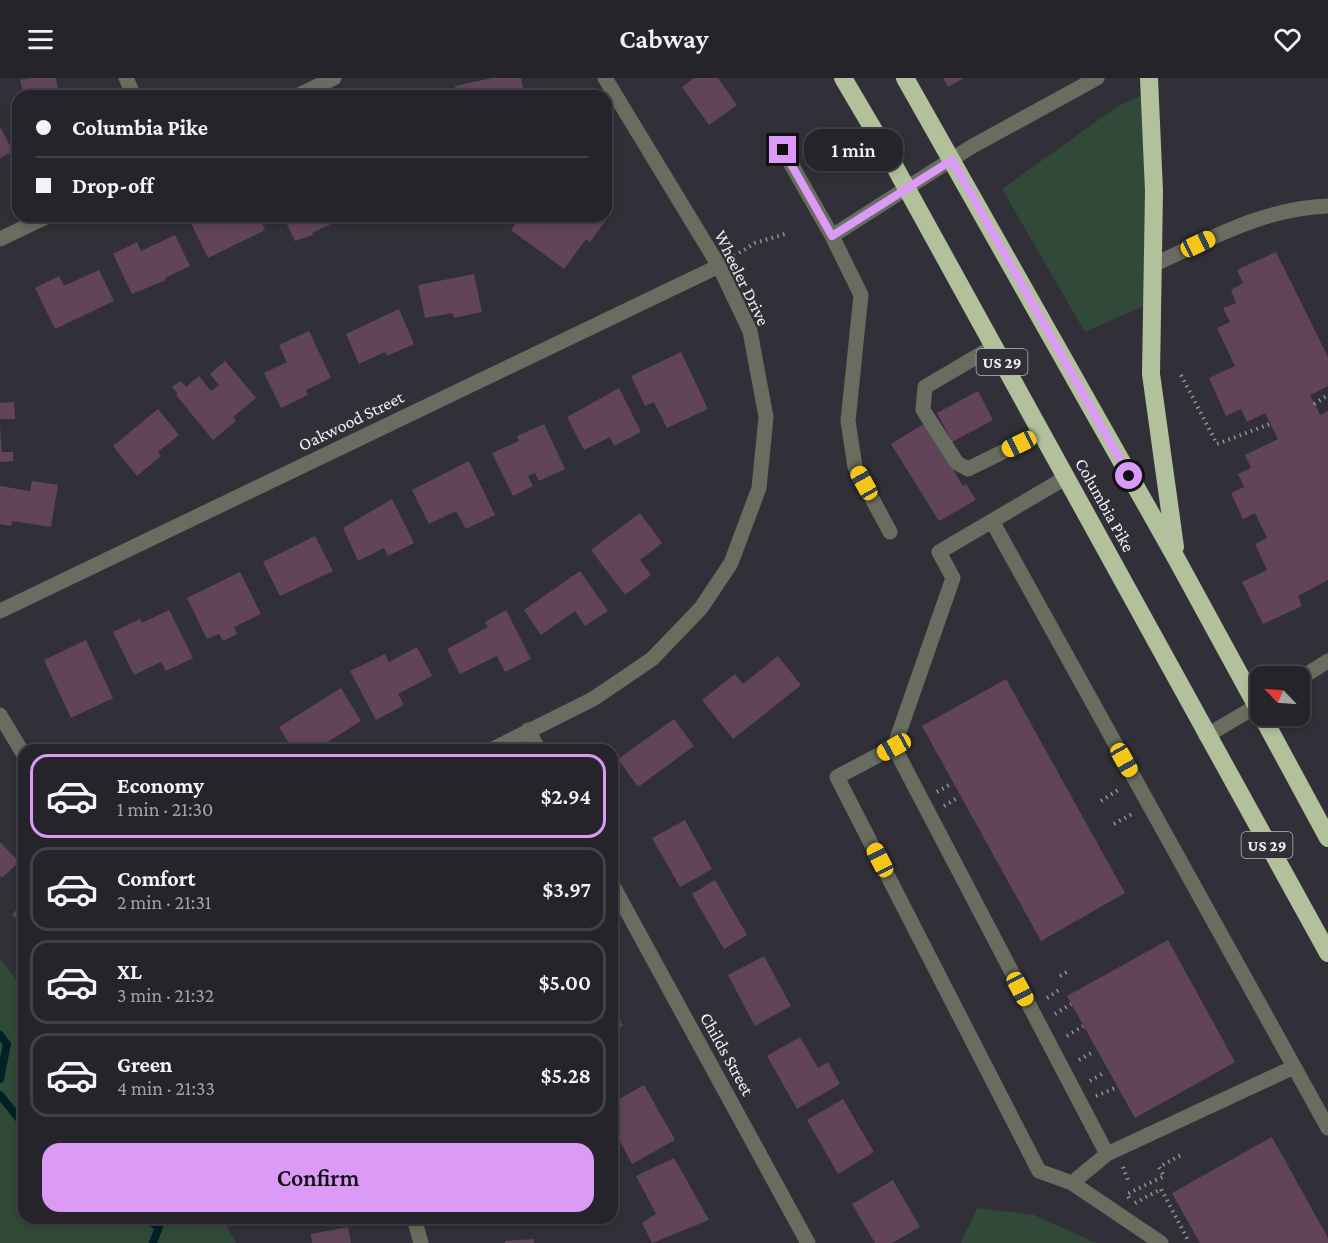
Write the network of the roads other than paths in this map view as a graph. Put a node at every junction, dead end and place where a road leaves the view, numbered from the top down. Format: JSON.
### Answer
{"nodes":[{"id":1,"x":334,"y":78,"type":"edge"},
{"id":2,"x":605,"y":78,"type":"edge"},
{"id":3,"x":843,"y":78,"type":"edge"},
{"id":4,"x":905,"y":78,"type":"edge"},
{"id":5,"x":1097,"y":78,"type":"edge"},
{"id":6,"x":1149,"y":78,"type":"edge"},
{"id":7,"x":309,"y":90,"type":"edge"},
{"id":8,"x":783,"y":150,"type":"dead end"},
{"id":9,"x":952,"y":160,"type":"junction"},
{"id":10,"x":906,"y":188,"type":"junction"},
{"id":11,"x":1327,"y":208,"type":"edge"},
{"id":12,"x":35,"y":222,"type":"edge"},
{"id":13,"x":832,"y":236,"type":"junction"},
{"id":14,"x":0,"y":239,"type":"edge"},
{"id":15,"x":1153,"y":265,"type":"junction"},
{"id":16,"x":719,"y":266,"type":"junction"},
{"id":17,"x":993,"y":347,"type":"junction"},
{"id":18,"x":1041,"y":433,"type":"junction"},
{"id":19,"x":1065,"y":478,"type":"junction"},
{"id":20,"x":992,"y":521,"type":"junction"},
{"id":21,"x":891,"y":532,"type":"dead end"},
{"id":22,"x":1176,"y":558,"type":"junction"},
{"id":23,"x":0,"y":611,"type":"edge"},
{"id":24,"x":1328,"y":661,"type":"edge"},
{"id":25,"x":1310,"y":673,"type":"edge"},
{"id":26,"x":1250,"y":692,"type":"edge"},
{"id":27,"x":0,"y":715,"type":"edge"},
{"id":28,"x":1250,"y":715,"type":"edge"},
{"id":29,"x":1268,"y":726,"type":"edge"},
{"id":30,"x":528,"y":730,"type":"junction"},
{"id":31,"x":1206,"y":736,"type":"junction"},
{"id":32,"x":502,"y":744,"type":"edge"},
{"id":33,"x":536,"y":744,"type":"edge"},
{"id":34,"x":18,"y":745,"type":"edge"},
{"id":35,"x":894,"y":747,"type":"junction"},
{"id":36,"x":1328,"y":838,"type":"edge"},
{"id":37,"x":618,"y":895,"type":"edge"},
{"id":38,"x":1328,"y":954,"type":"edge"},
{"id":39,"x":1294,"y":1067,"type":"junction"},
{"id":40,"x":1328,"y":1128,"type":"edge"},
{"id":41,"x":1107,"y":1154,"type":"junction"},
{"id":42,"x":1072,"y":1183,"type":"junction"},
{"id":43,"x":416,"y":1224,"type":"edge"},
{"id":44,"x":421,"y":1243,"type":"edge"},
{"id":45,"x":808,"y":1243,"type":"edge"},
{"id":46,"x":1161,"y":1243,"type":"edge"}],
"edges":[{"from":1,"to":7,"type":"street"},
{"from":2,"to":16,"type":"street","name":"Wheeler Drive"},
{"from":3,"to":10,"type":"highway","name":"Columbia Pike","number":"US 29"},
{"from":4,"to":9,"type":"highway","name":"Columbia Pike","number":"US 29"},
{"from":5,"to":9,"type":"street"},
{"from":6,"to":15,"type":"highway"},
{"from":8,"to":13,"type":"street"},
{"from":9,"to":10,"type":"street"},
{"from":9,"to":22,"type":"highway","name":"Columbia Pike","number":"US 29"},
{"from":10,"to":13,"type":"street"},
{"from":10,"to":17,"type":"highway","name":"Columbia Pike","number":"US 29"},
{"from":11,"to":15,"type":"street"},
{"from":12,"to":14,"type":"street"},
{"from":13,"to":21,"type":"street"},
{"from":15,"to":22,"type":"highway"},
{"from":16,"to":23,"type":"street","name":"Oakwood Street"},
{"from":16,"to":30,"type":"street","name":"Wheeler Drive"},
{"from":17,"to":18,"type":"highway","name":"Columbia Pike","number":"US 29"},
{"from":17,"to":18,"type":"street"},
{"from":18,"to":19,"type":"highway","name":"Columbia Pike","number":"US 29"},
{"from":19,"to":20,"type":"street"},
{"from":19,"to":31,"type":"highway","name":"Columbia Pike","number":"US 29"},
{"from":20,"to":35,"type":"street"},
{"from":20,"to":39,"type":"street"},
{"from":22,"to":26,"type":"highway","name":"Columbia Pike","number":"US 29"},
{"from":24,"to":25,"type":"street"},
{"from":27,"to":34,"type":"street"},
{"from":28,"to":31,"type":"street"},
{"from":29,"to":36,"type":"highway","name":"Columbia Pike","number":"US 29"},
{"from":30,"to":32,"type":"street","name":"Wheeler Drive"},
{"from":30,"to":33,"type":"street"},
{"from":31,"to":38,"type":"highway","name":"Columbia Pike","number":"US 29"},
{"from":35,"to":41,"type":"street"},
{"from":35,"to":42,"type":"street"},
{"from":37,"to":45,"type":"street","name":"Childs Street"},
{"from":39,"to":40,"type":"street"},
{"from":39,"to":41,"type":"street"},
{"from":41,"to":42,"type":"street"},
{"from":42,"to":46,"type":"street"},
{"from":43,"to":44,"type":"street"}]}
